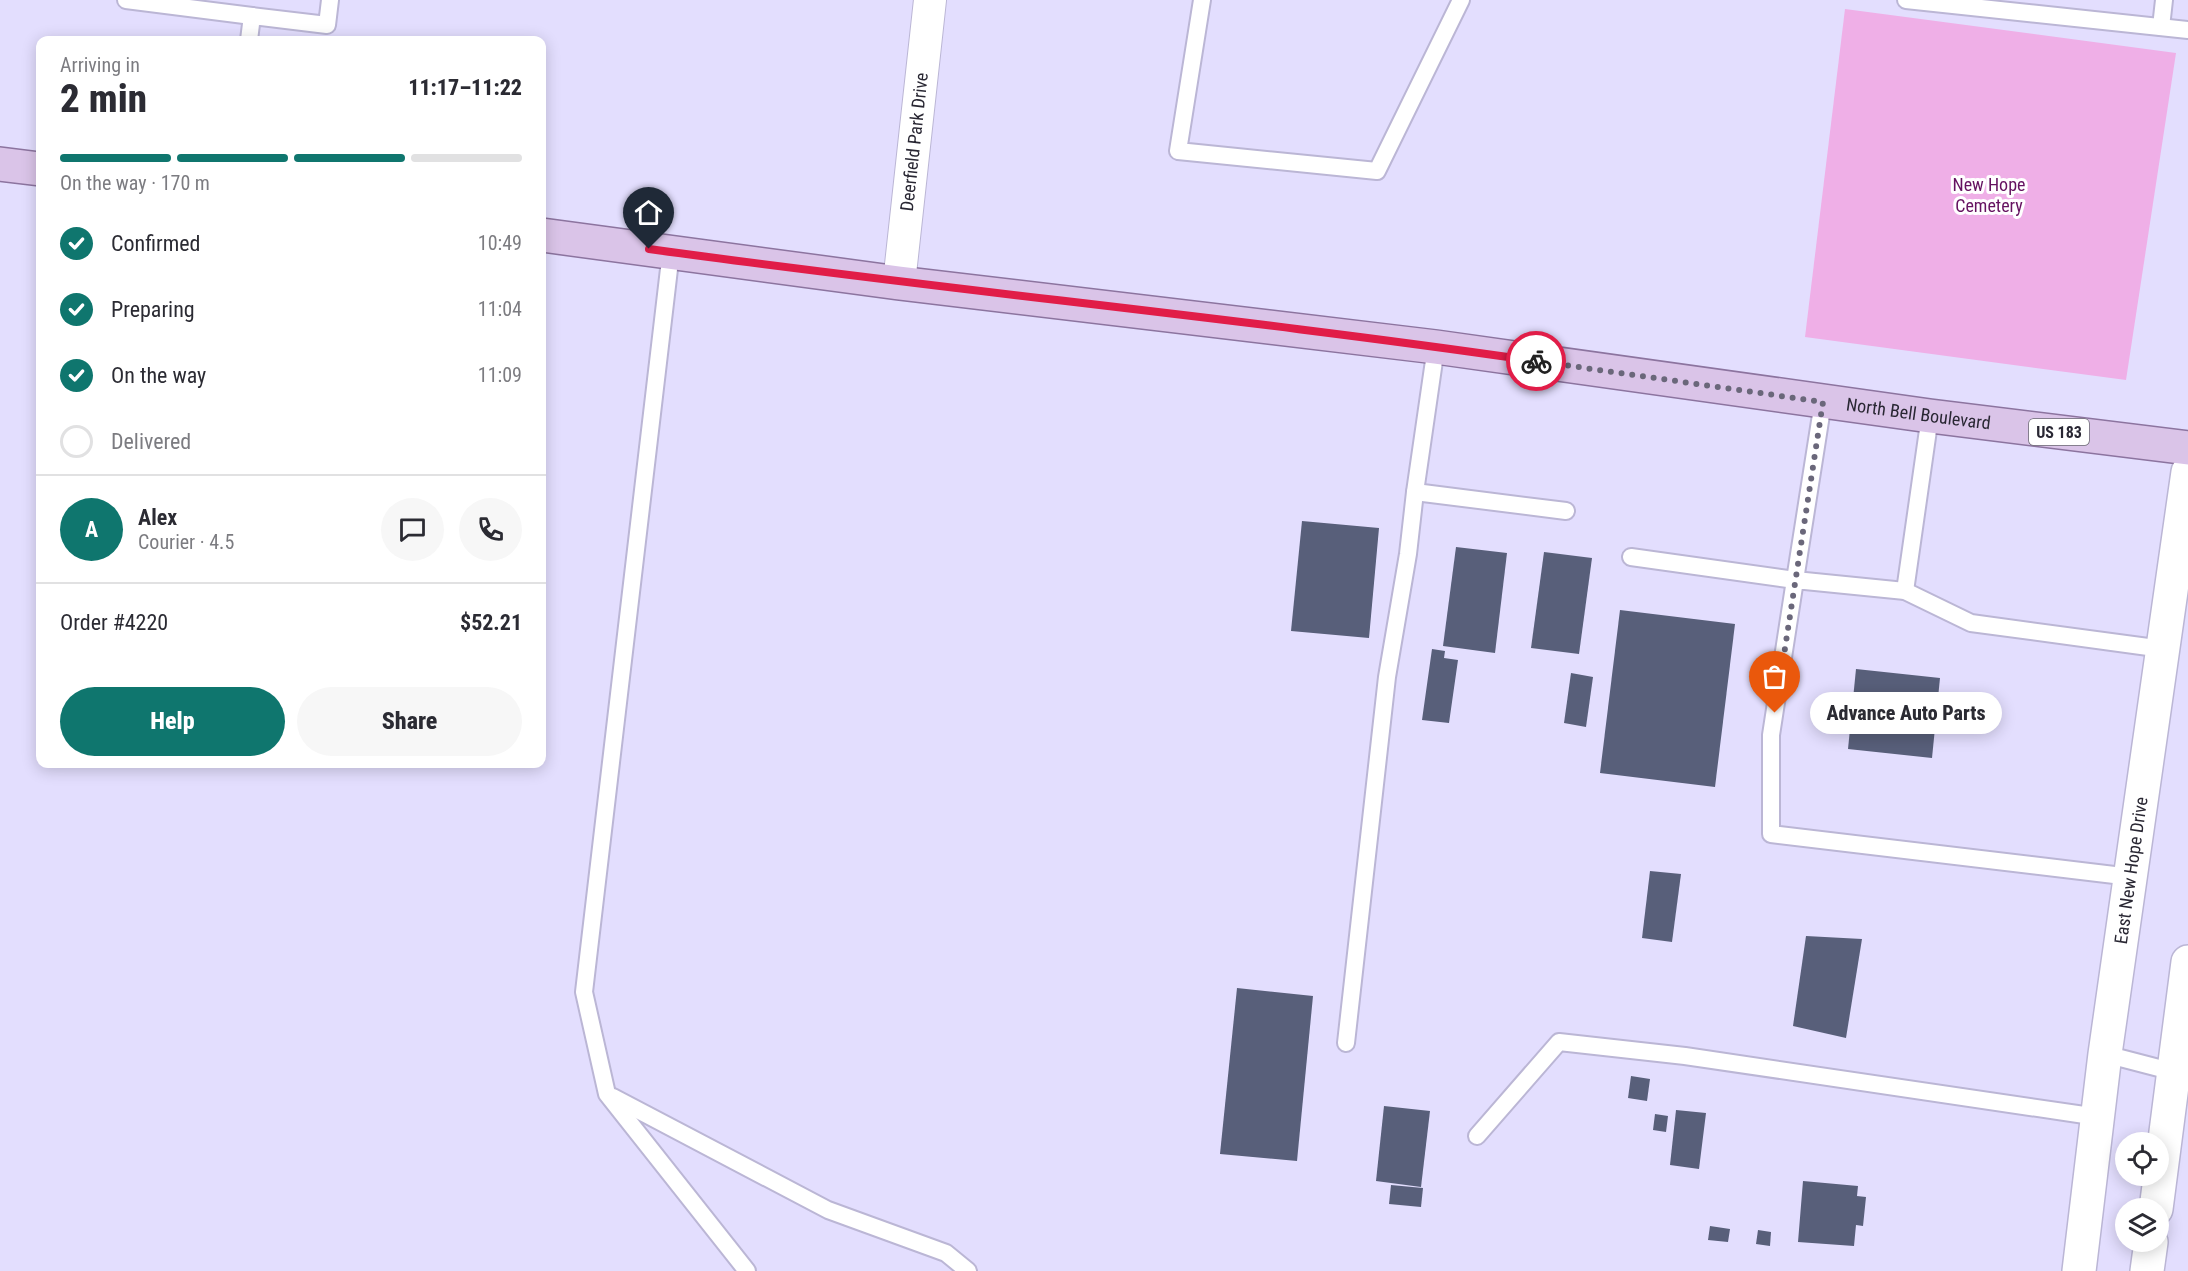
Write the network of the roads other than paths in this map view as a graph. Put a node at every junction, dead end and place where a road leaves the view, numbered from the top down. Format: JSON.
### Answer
{"nodes":[{"id":1,"x":126,"y":0,"type":"edge"},
{"id":2,"x":330,"y":0,"type":"edge"},
{"id":3,"x":930,"y":0,"type":"edge"},
{"id":4,"x":1202,"y":0,"type":"edge"},
{"id":5,"x":1461,"y":0,"type":"edge"},
{"id":6,"x":1906,"y":0,"type":"edge"},
{"id":7,"x":2164,"y":0,"type":"edge"},
{"id":8,"x":252,"y":16,"type":"junction"},
{"id":9,"x":2161,"y":27,"type":"junction"},
{"id":10,"x":2188,"y":30,"type":"edge"},
{"id":11,"x":250,"y":36,"type":"edge"},
{"id":12,"x":0,"y":165,"type":"edge"},
{"id":13,"x":36,"y":169,"type":"edge"},
{"id":14,"x":546,"y":236,"type":"edge"},
{"id":15,"x":671,"y":252,"type":"junction"},
{"id":16,"x":899,"y":283,"type":"junction"},
{"id":17,"x":1436,"y":347,"type":"junction"},
{"id":18,"x":1823,"y":402,"type":"junction"},
{"id":19,"x":1930,"y":416,"type":"junction"},
{"id":20,"x":2188,"y":448,"type":"edge"},
{"id":21,"x":2188,"y":472,"type":"edge"},
{"id":22,"x":1415,"y":492,"type":"junction"},
{"id":23,"x":1566,"y":511,"type":"dead end"},
{"id":24,"x":1631,"y":557,"type":"dead end"},
{"id":25,"x":1795,"y":580,"type":"junction"},
{"id":26,"x":1905,"y":591,"type":"junction"},
{"id":27,"x":2163,"y":649,"type":"junction"},
{"id":28,"x":2131,"y":877,"type":"junction"},
{"id":29,"x":2188,"y":962,"type":"edge"},
{"id":30,"x":1346,"y":1042,"type":"dead end"},
{"id":31,"x":2105,"y":1054,"type":"junction"},
{"id":32,"x":2181,"y":1074,"type":"edge"},
{"id":33,"x":607,"y":1094,"type":"junction"},
{"id":34,"x":2098,"y":1117,"type":"junction"},
{"id":35,"x":1476,"y":1136,"type":"dead end"},
{"id":36,"x":2158,"y":1198,"type":"edge"},
{"id":37,"x":2150,"y":1252,"type":"edge"},
{"id":38,"x":747,"y":1271,"type":"edge"},
{"id":39,"x":969,"y":1271,"type":"edge"},
{"id":40,"x":2079,"y":1271,"type":"edge"},
{"id":41,"x":2147,"y":1271,"type":"edge"}],
"edges":[{"from":1,"to":8,"type":"lane"},
{"from":2,"to":8,"type":"lane"},
{"from":3,"to":16,"type":"street","name":"Deerfield Park Drive"},
{"from":4,"to":5,"type":"lane"},
{"from":6,"to":9,"type":"lane"},
{"from":7,"to":9,"type":"lane"},
{"from":8,"to":11,"type":"lane"},
{"from":9,"to":10,"type":"lane"},
{"from":12,"to":13,"type":"main road"},
{"from":14,"to":15,"type":"main road","name":"North Bell Boulevard","number":"US 183"},
{"from":15,"to":16,"type":"main road","name":"North Bell Boulevard","number":"US 183"},
{"from":15,"to":33,"type":"lane"},
{"from":16,"to":17,"type":"main road","name":"North Bell Boulevard","number":"US 183"},
{"from":17,"to":18,"type":"main road","name":"North Bell Boulevard","number":"US 183"},
{"from":17,"to":22,"type":"lane"},
{"from":18,"to":19,"type":"main road","name":"North Bell Boulevard","number":"US 183"},
{"from":18,"to":25,"type":"lane"},
{"from":19,"to":20,"type":"main road","name":"North Bell Boulevard","number":"US 183"},
{"from":19,"to":26,"type":"lane"},
{"from":21,"to":27,"type":"main road","name":"East New Hope Drive"},
{"from":22,"to":23,"type":"lane"},
{"from":22,"to":30,"type":"lane"},
{"from":24,"to":25,"type":"lane"},
{"from":25,"to":26,"type":"lane"},
{"from":25,"to":28,"type":"lane"},
{"from":26,"to":27,"type":"lane"},
{"from":27,"to":28,"type":"main road","name":"East New Hope Drive"},
{"from":28,"to":31,"type":"main road","name":"East New Hope Drive"},
{"from":29,"to":32,"type":"main road"},
{"from":31,"to":32,"type":"lane"},
{"from":31,"to":34,"type":"main road","name":"East New Hope Drive"},
{"from":32,"to":36,"type":"main road"},
{"from":33,"to":38,"type":"lane"},
{"from":33,"to":39,"type":"lane"},
{"from":34,"to":35,"type":"lane"},
{"from":34,"to":40,"type":"main road","name":"East New Hope Drive"},
{"from":37,"to":41,"type":"main road"}]}
